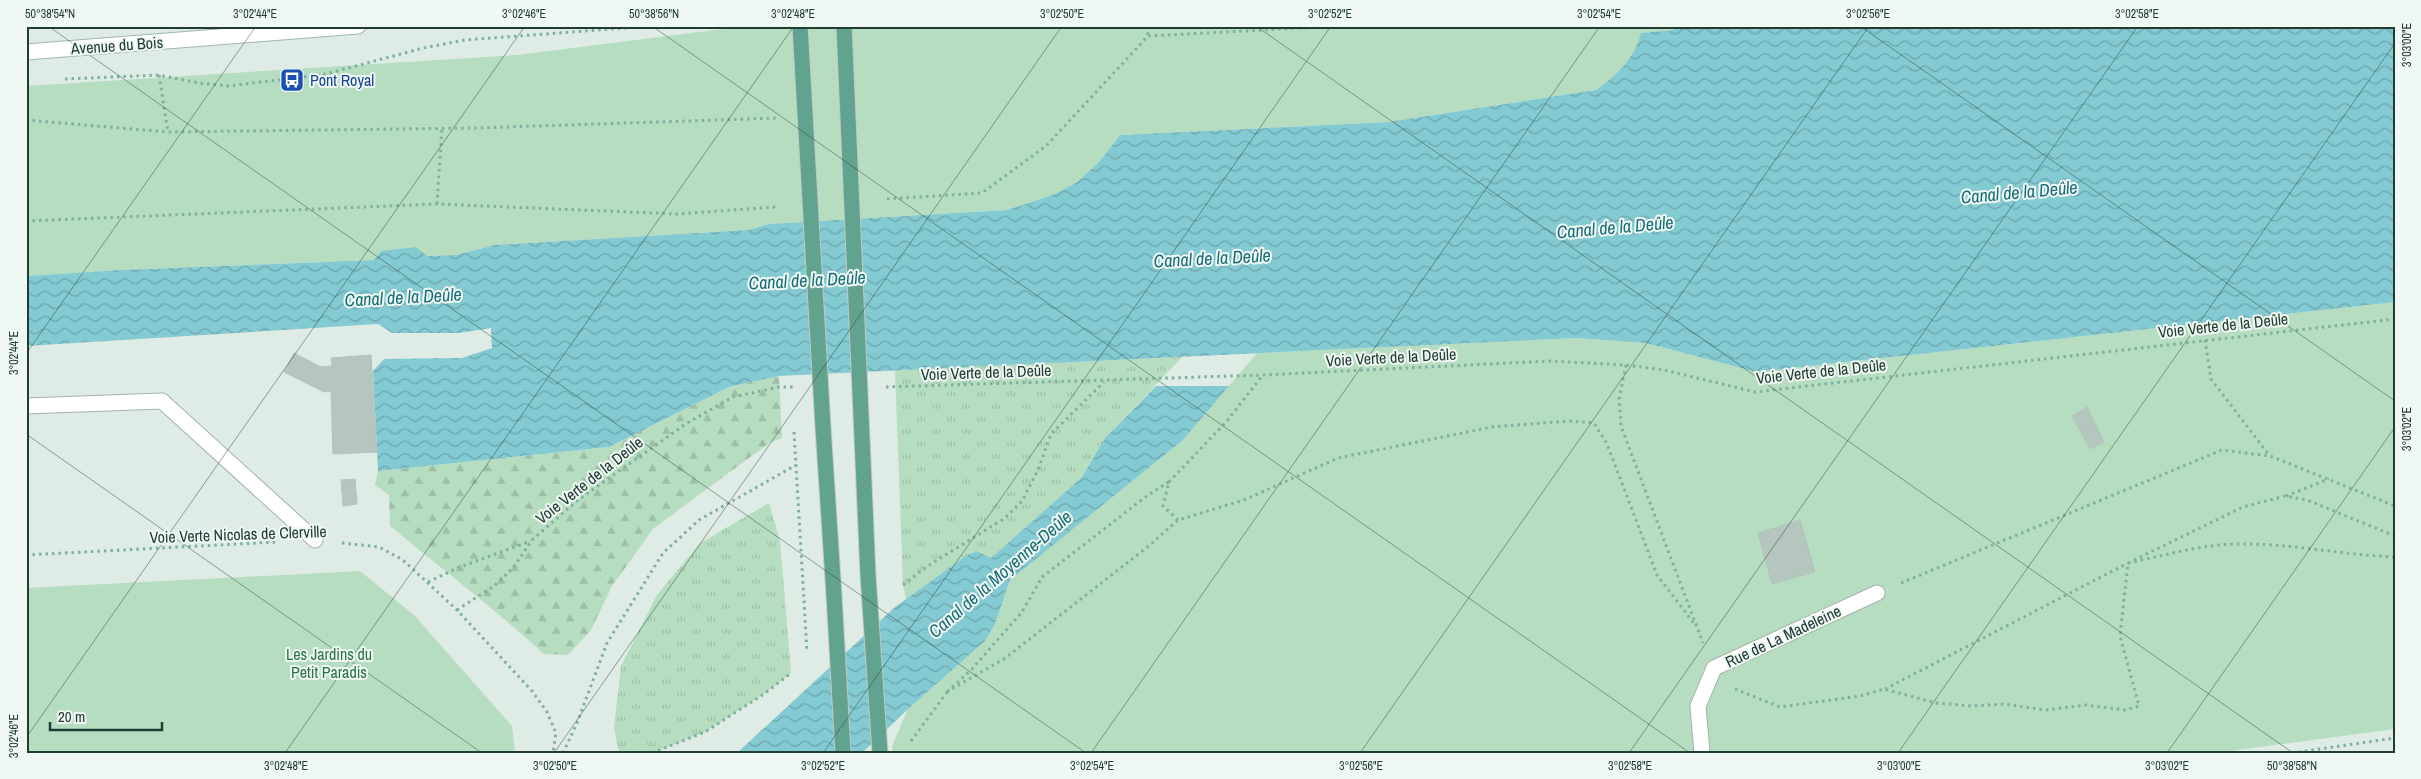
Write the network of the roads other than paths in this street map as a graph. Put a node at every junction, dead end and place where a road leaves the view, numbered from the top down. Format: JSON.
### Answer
{"nodes":[{"id":1,"x":358,"y":26,"type":"edge"},
{"id":2,"x":800,"y":26,"type":"edge"},
{"id":3,"x":844,"y":26,"type":"edge"},
{"id":4,"x":26,"y":52,"type":"edge"},
{"id":5,"x":26,"y":406,"type":"edge"},
{"id":6,"x":315,"y":540,"type":"road end"},
{"id":7,"x":1877,"y":593,"type":"road end"},
{"id":8,"x":843,"y":753,"type":"edge"},
{"id":9,"x":880,"y":753,"type":"edge"},
{"id":10,"x":1702,"y":753,"type":"edge"}],
"edges":[{"from":1,"to":4,"type":"street","name":"Avenue du Bois"},
{"from":2,"to":8,"type":"main road","bridge":true},
{"from":3,"to":9,"type":"main road","bridge":true},
{"from":5,"to":6,"type":"street"},
{"from":7,"to":10,"type":"street","name":"Rue de La Madeleine"}]}
